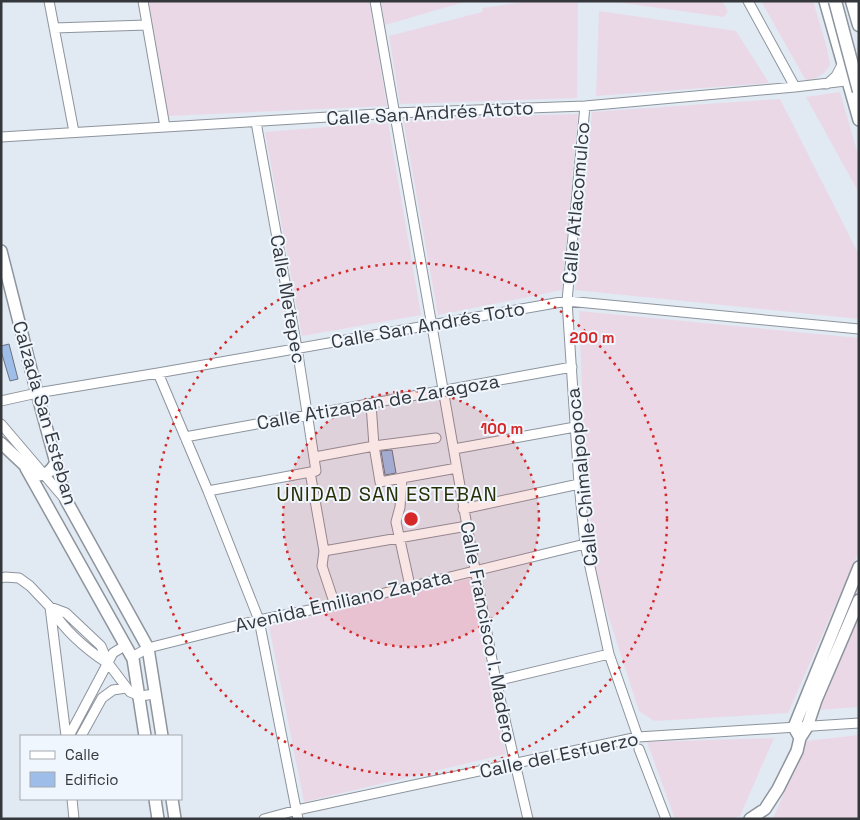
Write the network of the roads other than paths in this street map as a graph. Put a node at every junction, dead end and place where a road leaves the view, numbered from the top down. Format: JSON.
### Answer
{"nodes":[{"id":1,"x":49,"y":1,"type":"edge"},
{"id":2,"x":143,"y":1,"type":"edge"},
{"id":3,"x":375,"y":1,"type":"edge"},
{"id":4,"x":748,"y":1,"type":"edge"},
{"id":5,"x":825,"y":1,"type":"edge"},
{"id":6,"x":834,"y":1,"type":"edge"},
{"id":7,"x":852,"y":1,"type":"edge"},
{"id":8,"x":859,"y":25,"type":"edge"},
{"id":9,"x":147,"y":26,"type":"junction"},
{"id":10,"x":54,"y":28,"type":"junction"},
{"id":11,"x":843,"y":63,"type":"junction"},
{"id":12,"x":853,"y":80,"type":"edge"},
{"id":13,"x":827,"y":84,"type":"junction"},
{"id":14,"x":795,"y":87,"type":"junction"},
{"id":15,"x":859,"y":91,"type":"edge"},
{"id":16,"x":585,"y":106,"type":"junction"},
{"id":17,"x":394,"y":114,"type":"junction"},
{"id":18,"x":859,"y":120,"type":"edge"},
{"id":19,"x":256,"y":122,"type":"junction"},
{"id":20,"x":165,"y":127,"type":"junction"},
{"id":21,"x":74,"y":132,"type":"junction"},
{"id":22,"x":1,"y":137,"type":"edge"},
{"id":23,"x":1,"y":251,"type":"edge"},
{"id":24,"x":567,"y":300,"type":"junction"},
{"id":25,"x":432,"y":324,"type":"junction"},
{"id":26,"x":859,"y":329,"type":"edge"},
{"id":27,"x":297,"y":348,"type":"junction"},
{"id":28,"x":572,"y":367,"type":"junction"},
{"id":29,"x":158,"y":373,"type":"junction"},
{"id":30,"x":444,"y":390,"type":"junction"},
{"id":31,"x":37,"y":393,"type":"junction"},
{"id":32,"x":1,"y":401,"type":"edge"},
{"id":33,"x":371,"y":404,"type":"junction"},
{"id":34,"x":308,"y":414,"type":"junction"},
{"id":35,"x":1,"y":424,"type":"edge"},
{"id":36,"x":575,"y":427,"type":"junction"},
{"id":37,"x":185,"y":437,"type":"junction"},
{"id":38,"x":436,"y":438,"type":"dead end"},
{"id":39,"x":1,"y":444,"type":"edge"},
{"id":40,"x":374,"y":446,"type":"junction"},
{"id":41,"x":454,"y":450,"type":"junction"},
{"id":42,"x":315,"y":457,"type":"junction"},
{"id":43,"x":56,"y":462,"type":"junction"},
{"id":44,"x":26,"y":468,"type":"junction"},
{"id":45,"x":457,"y":468,"type":"junction"},
{"id":46,"x":310,"y":472,"type":"junction"},
{"id":47,"x":44,"y":475,"type":"junction"},
{"id":48,"x":402,"y":478,"type":"junction"},
{"id":49,"x":579,"y":484,"type":"junction"},
{"id":50,"x":208,"y":491,"type":"junction"},
{"id":51,"x":66,"y":500,"type":"junction"},
{"id":52,"x":463,"y":509,"type":"junction"},
{"id":53,"x":467,"y":526,"type":"junction"},
{"id":54,"x":400,"y":538,"type":"junction"},
{"id":55,"x":585,"y":544,"type":"junction"},
{"id":56,"x":324,"y":551,"type":"junction"},
{"id":57,"x":859,"y":567,"type":"edge"},
{"id":58,"x":475,"y":571,"type":"junction"},
{"id":59,"x":1,"y":578,"type":"edge"},
{"id":60,"x":410,"y":586,"type":"junction"},
{"id":61,"x":844,"y":600,"type":"junction"},
{"id":62,"x":857,"y":603,"type":"edge"},
{"id":63,"x":335,"y":605,"type":"junction"},
{"id":64,"x":50,"y":607,"type":"junction"},
{"id":65,"x":259,"y":620,"type":"junction"},
{"id":66,"x":134,"y":624,"type":"junction"},
{"id":67,"x":118,"y":632,"type":"junction"},
{"id":68,"x":126,"y":645,"type":"junction"},
{"id":69,"x":148,"y":648,"type":"junction"},
{"id":70,"x":609,"y":654,"type":"junction"},
{"id":71,"x":132,"y":657,"type":"junction"},
{"id":72,"x":108,"y":663,"type":"junction"},
{"id":73,"x":496,"y":681,"type":"junction"},
{"id":74,"x":126,"y":688,"type":"junction"},
{"id":75,"x":155,"y":694,"type":"junction"},
{"id":76,"x":140,"y":696,"type":"junction"},
{"id":77,"x":859,"y":723,"type":"edge"},
{"id":78,"x":794,"y":727,"type":"junction"},
{"id":79,"x":807,"y":727,"type":"junction"},
{"id":80,"x":68,"y":735,"type":"edge"},
{"id":81,"x":69,"y":735,"type":"edge"},
{"id":82,"x":82,"y":735,"type":"edge"},
{"id":83,"x":145,"y":735,"type":"edge"},
{"id":84,"x":162,"y":735,"type":"edge"},
{"id":85,"x":638,"y":737,"type":"junction"},
{"id":86,"x":800,"y":738,"type":"junction"},
{"id":87,"x":639,"y":749,"type":"dead end"},
{"id":88,"x":515,"y":764,"type":"junction"},
{"id":89,"x":72,"y":800,"type":"edge"},
{"id":90,"x":155,"y":800,"type":"edge"},
{"id":91,"x":172,"y":800,"type":"edge"},
{"id":92,"x":297,"y":814,"type":"edge"},
{"id":93,"x":74,"y":819,"type":"edge"},
{"id":94,"x":158,"y":819,"type":"edge"},
{"id":95,"x":175,"y":819,"type":"edge"},
{"id":96,"x":264,"y":819,"type":"edge"},
{"id":97,"x":528,"y":819,"type":"edge"},
{"id":98,"x":666,"y":819,"type":"edge"},
{"id":99,"x":750,"y":819,"type":"edge"}],
"edges":[{"from":1,"to":10,"type":"street"},
{"from":2,"to":9,"type":"street"},
{"from":3,"to":17,"type":"street","name":"Calle Francisco I. Madero"},
{"from":4,"to":14,"type":"street"},
{"from":5,"to":11,"type":"main road"},
{"from":6,"to":15,"type":"highway","bridge":true},
{"from":7,"to":8,"type":"highway"},
{"from":9,"to":10,"type":"street"},
{"from":9,"to":20,"type":"street"},
{"from":10,"to":21,"type":"street"},
{"from":11,"to":12,"type":"main road"},
{"from":11,"to":13,"type":"street"},
{"from":12,"to":13,"type":"street","name":"Calle San Andrés Atoto"},
{"from":12,"to":18,"type":"main road"},
{"from":13,"to":14,"type":"street","name":"Calle San Andrés Atoto"},
{"from":14,"to":16,"type":"street","name":"Calle San Andrés Atoto"},
{"from":16,"to":17,"type":"street","name":"Calle San Andrés Atoto"},
{"from":16,"to":24,"type":"street","name":"Calle Atlacomulco"},
{"from":17,"to":19,"type":"street","name":"Calle San Andrés Atoto"},
{"from":17,"to":25,"type":"street","name":"Calle Francisco I. Madero"},
{"from":19,"to":20,"type":"street","name":"Calle San Andrés Atoto"},
{"from":19,"to":27,"type":"street","name":"Calle Metepec"},
{"from":20,"to":21,"type":"street","name":"Calle San Andrés Atoto"},
{"from":21,"to":22,"type":"street","name":"Calle San Andrés Atoto"},
{"from":23,"to":31,"type":"main road","name":"Calzada San Esteban"},
{"from":24,"to":25,"type":"street","name":"Calle San Andrés Toto"},
{"from":24,"to":26,"type":"street","name":"Calle San Andrés Toto"},
{"from":24,"to":28,"type":"street","name":"Calle Chimalpopoca"},
{"from":25,"to":27,"type":"street","name":"Calle San Andrés Toto"},
{"from":25,"to":30,"type":"street","name":"Calle Francisco I. Madero"},
{"from":27,"to":29,"type":"street","name":"Calle San Andrés Toto"},
{"from":27,"to":34,"type":"street","name":"Calle Metepec"},
{"from":28,"to":30,"type":"street","name":"Calle Atizapan de Zaragoza"},
{"from":28,"to":36,"type":"street","name":"Calle Chimalpopoca"},
{"from":29,"to":31,"type":"street","name":"Calle San Andrés Toto"},
{"from":29,"to":37,"type":"street"},
{"from":30,"to":33,"type":"street","name":"Calle Atizapan de Zaragoza"},
{"from":30,"to":41,"type":"street","name":"Calle Francisco I. Madero"},
{"from":31,"to":32,"type":"street","name":"Calle San Andrés Toto"},
{"from":31,"to":43,"type":"main road","name":"Calzada San Esteban"},
{"from":33,"to":34,"type":"street","name":"Calle Atizapan de Zaragoza"},
{"from":33,"to":40,"type":"street"},
{"from":34,"to":37,"type":"street","name":"Calle Atizapan de Zaragoza"},
{"from":34,"to":42,"type":"street","name":"Calle Metepec"},
{"from":35,"to":47,"type":"street"},
{"from":36,"to":41,"type":"street"},
{"from":36,"to":49,"type":"street","name":"Calle Chimalpopoca"},
{"from":37,"to":50,"type":"street"},
{"from":38,"to":40,"type":"street"},
{"from":39,"to":44,"type":"main road"},
{"from":40,"to":42,"type":"street"},
{"from":40,"to":48,"type":"street"},
{"from":41,"to":45,"type":"street","name":"Calle Francisco I. Madero"},
{"from":42,"to":46,"type":"street","name":"Calle Metepec"},
{"from":43,"to":47,"type":"main road"},
{"from":43,"to":51,"type":"main road","name":"Calzada San Esteban"},
{"from":44,"to":47,"type":"main road"},
{"from":44,"to":67,"type":"main road","name":"Calzada San Esteban"},
{"from":45,"to":48,"type":"street"},
{"from":45,"to":52,"type":"street","name":"Calle Francisco I. Madero"},
{"from":46,"to":50,"type":"street"},
{"from":46,"to":56,"type":"street","name":"Calle Metepec"},
{"from":47,"to":51,"type":"street"},
{"from":48,"to":54,"type":"street"},
{"from":49,"to":52,"type":"street"},
{"from":49,"to":55,"type":"street","name":"Calle Chimalpopoca"},
{"from":50,"to":65,"type":"street"},
{"from":51,"to":66,"type":"main road","name":"Calzada San Esteban"},
{"from":52,"to":53,"type":"street","name":"Calle Francisco I. Madero"},
{"from":53,"to":54,"type":"street"},
{"from":53,"to":58,"type":"street","name":"Calle Francisco I. Madero"},
{"from":54,"to":56,"type":"street"},
{"from":54,"to":60,"type":"street"},
{"from":55,"to":58,"type":"street","name":"Avenida Emiliano Zapata"},
{"from":55,"to":70,"type":"street","name":"Calle Chimalpopoca"},
{"from":56,"to":63,"type":"street","name":"Calle Metepec"},
{"from":57,"to":61,"type":"main road"},
{"from":58,"to":60,"type":"street","name":"Avenida Emiliano Zapata"},
{"from":58,"to":73,"type":"street","name":"Calle Francisco I. Madero"},
{"from":59,"to":64,"type":"street"},
{"from":60,"to":63,"type":"street","name":"Avenida Emiliano Zapata"},
{"from":61,"to":62,"type":"street"},
{"from":61,"to":78,"type":"main road"},
{"from":62,"to":79,"type":"main road"},
{"from":63,"to":65,"type":"street","name":"Avenida Emiliano Zapata"},
{"from":64,"to":72,"type":"street"},
{"from":64,"to":80,"type":"street"},
{"from":65,"to":69,"type":"street","name":"Avenida Emiliano Zapata"},
{"from":65,"to":92,"type":"street"},
{"from":66,"to":67,"type":"main road"},
{"from":66,"to":69,"type":"main road","name":"Calzada San Esteban"},
{"from":67,"to":68,"type":"main road","name":"Calzada San Esteban"},
{"from":68,"to":71,"type":"main road","name":"Calzada San Esteban"},
{"from":68,"to":72,"type":"street"},
{"from":69,"to":71,"type":"street","name":"Avenida Emiliano Zapata"},
{"from":69,"to":75,"type":"main road","name":"Calzada San Esteban"},
{"from":70,"to":73,"type":"street"},
{"from":70,"to":85,"type":"street","name":"Calle Chimalpopoca"},
{"from":71,"to":76,"type":"main road","name":"Calzada San Esteban"},
{"from":72,"to":74,"type":"street"},
{"from":72,"to":81,"type":"street"},
{"from":73,"to":88,"type":"street","name":"Calle Francisco I. Madero"},
{"from":74,"to":76,"type":"street"},
{"from":74,"to":82,"type":"street"},
{"from":75,"to":76,"type":"street"},
{"from":75,"to":84,"type":"main road","name":"Calzada San Esteban"},
{"from":76,"to":83,"type":"main road","name":"Calzada San Esteban"},
{"from":77,"to":79,"type":"street","name":"Calle del Esfuerzo"},
{"from":78,"to":79,"type":"street","name":"Calle del Esfuerzo"},
{"from":78,"to":85,"type":"street","name":"Calle del Esfuerzo"},
{"from":78,"to":86,"type":"main road"},
{"from":79,"to":86,"type":"main road"},
{"from":85,"to":88,"type":"street","name":"Calle del Esfuerzo"},
{"from":86,"to":99,"type":"main road"},
{"from":87,"to":98,"type":"street"},
{"from":88,"to":92,"type":"street","name":"Calle del Esfuerzo"},
{"from":88,"to":97,"type":"street","name":"Calle Francisco I. Madero"},
{"from":89,"to":93,"type":"street"},
{"from":90,"to":94,"type":"main road"},
{"from":91,"to":95,"type":"main road"},
{"from":92,"to":96,"type":"street","name":"Calle del Esfuerzo"}]}
